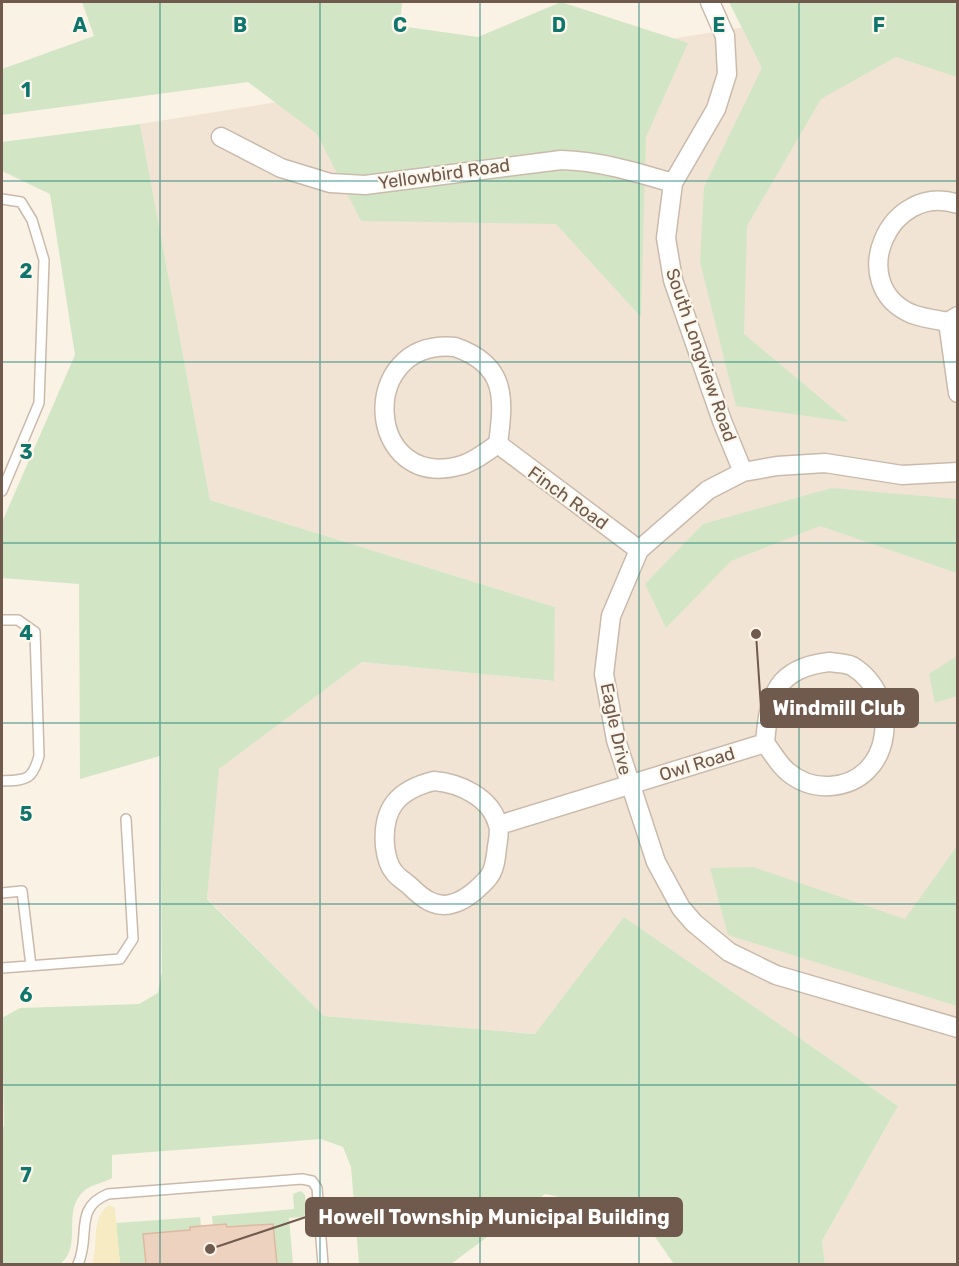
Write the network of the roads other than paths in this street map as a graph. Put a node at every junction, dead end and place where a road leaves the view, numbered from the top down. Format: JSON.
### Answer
{"nodes":[{"id":1,"x":710,"y":2,"type":"edge"},
{"id":2,"x":221,"y":137,"type":"dead end"},
{"id":3,"x":673,"y":183,"type":"junction"},
{"id":4,"x":2,"y":199,"type":"edge"},
{"id":5,"x":957,"y":204,"type":"edge"},
{"id":6,"x":953,"y":319,"type":"edge"},
{"id":7,"x":957,"y":393,"type":"edge"},
{"id":8,"x":498,"y":444,"type":"junction"},
{"id":9,"x":743,"y":472,"type":"junction"},
{"id":10,"x":957,"y":472,"type":"edge"},
{"id":11,"x":2,"y":491,"type":"edge"},
{"id":12,"x":639,"y":550,"type":"junction"},
{"id":13,"x":2,"y":620,"type":"edge"},
{"id":14,"x":765,"y":743,"type":"junction"},
{"id":15,"x":2,"y":781,"type":"edge"},
{"id":16,"x":628,"y":785,"type":"junction"},
{"id":17,"x":126,"y":819,"type":"dead end"},
{"id":18,"x":499,"y":825,"type":"junction"},
{"id":19,"x":2,"y":893,"type":"edge"},
{"id":20,"x":32,"y":966,"type":"junction"},
{"id":21,"x":2,"y":968,"type":"edge"},
{"id":22,"x":957,"y":1028,"type":"edge"},
{"id":23,"x":78,"y":1264,"type":"edge"},
{"id":24,"x":323,"y":1264,"type":"edge"}],
"edges":[{"from":1,"to":3,"type":"street","name":"South Longview Road"},
{"from":2,"to":3,"type":"street","name":"Yellowbird Road"},
{"from":3,"to":9,"type":"street","name":"South Longview Road"},
{"from":4,"to":11,"type":"lane"},
{"from":5,"to":6,"type":"street"},
{"from":6,"to":7,"type":"street"},
{"from":8,"to":8,"type":"street"},
{"from":8,"to":12,"type":"street","name":"Finch Road"},
{"from":9,"to":10,"type":"street","name":"Eagle Drive"},
{"from":9,"to":12,"type":"street","name":"Eagle Drive"},
{"from":12,"to":16,"type":"street","name":"Eagle Drive"},
{"from":13,"to":15,"type":"lane"},
{"from":14,"to":14,"type":"street"},
{"from":14,"to":16,"type":"street","name":"Owl Road"},
{"from":16,"to":18,"type":"street","name":"Owl Road"},
{"from":16,"to":22,"type":"street","name":"Eagle Drive"},
{"from":17,"to":20,"type":"lane"},
{"from":18,"to":18,"type":"street"},
{"from":19,"to":20,"type":"lane"},
{"from":20,"to":21,"type":"lane"},
{"from":23,"to":24,"type":"lane"}]}
